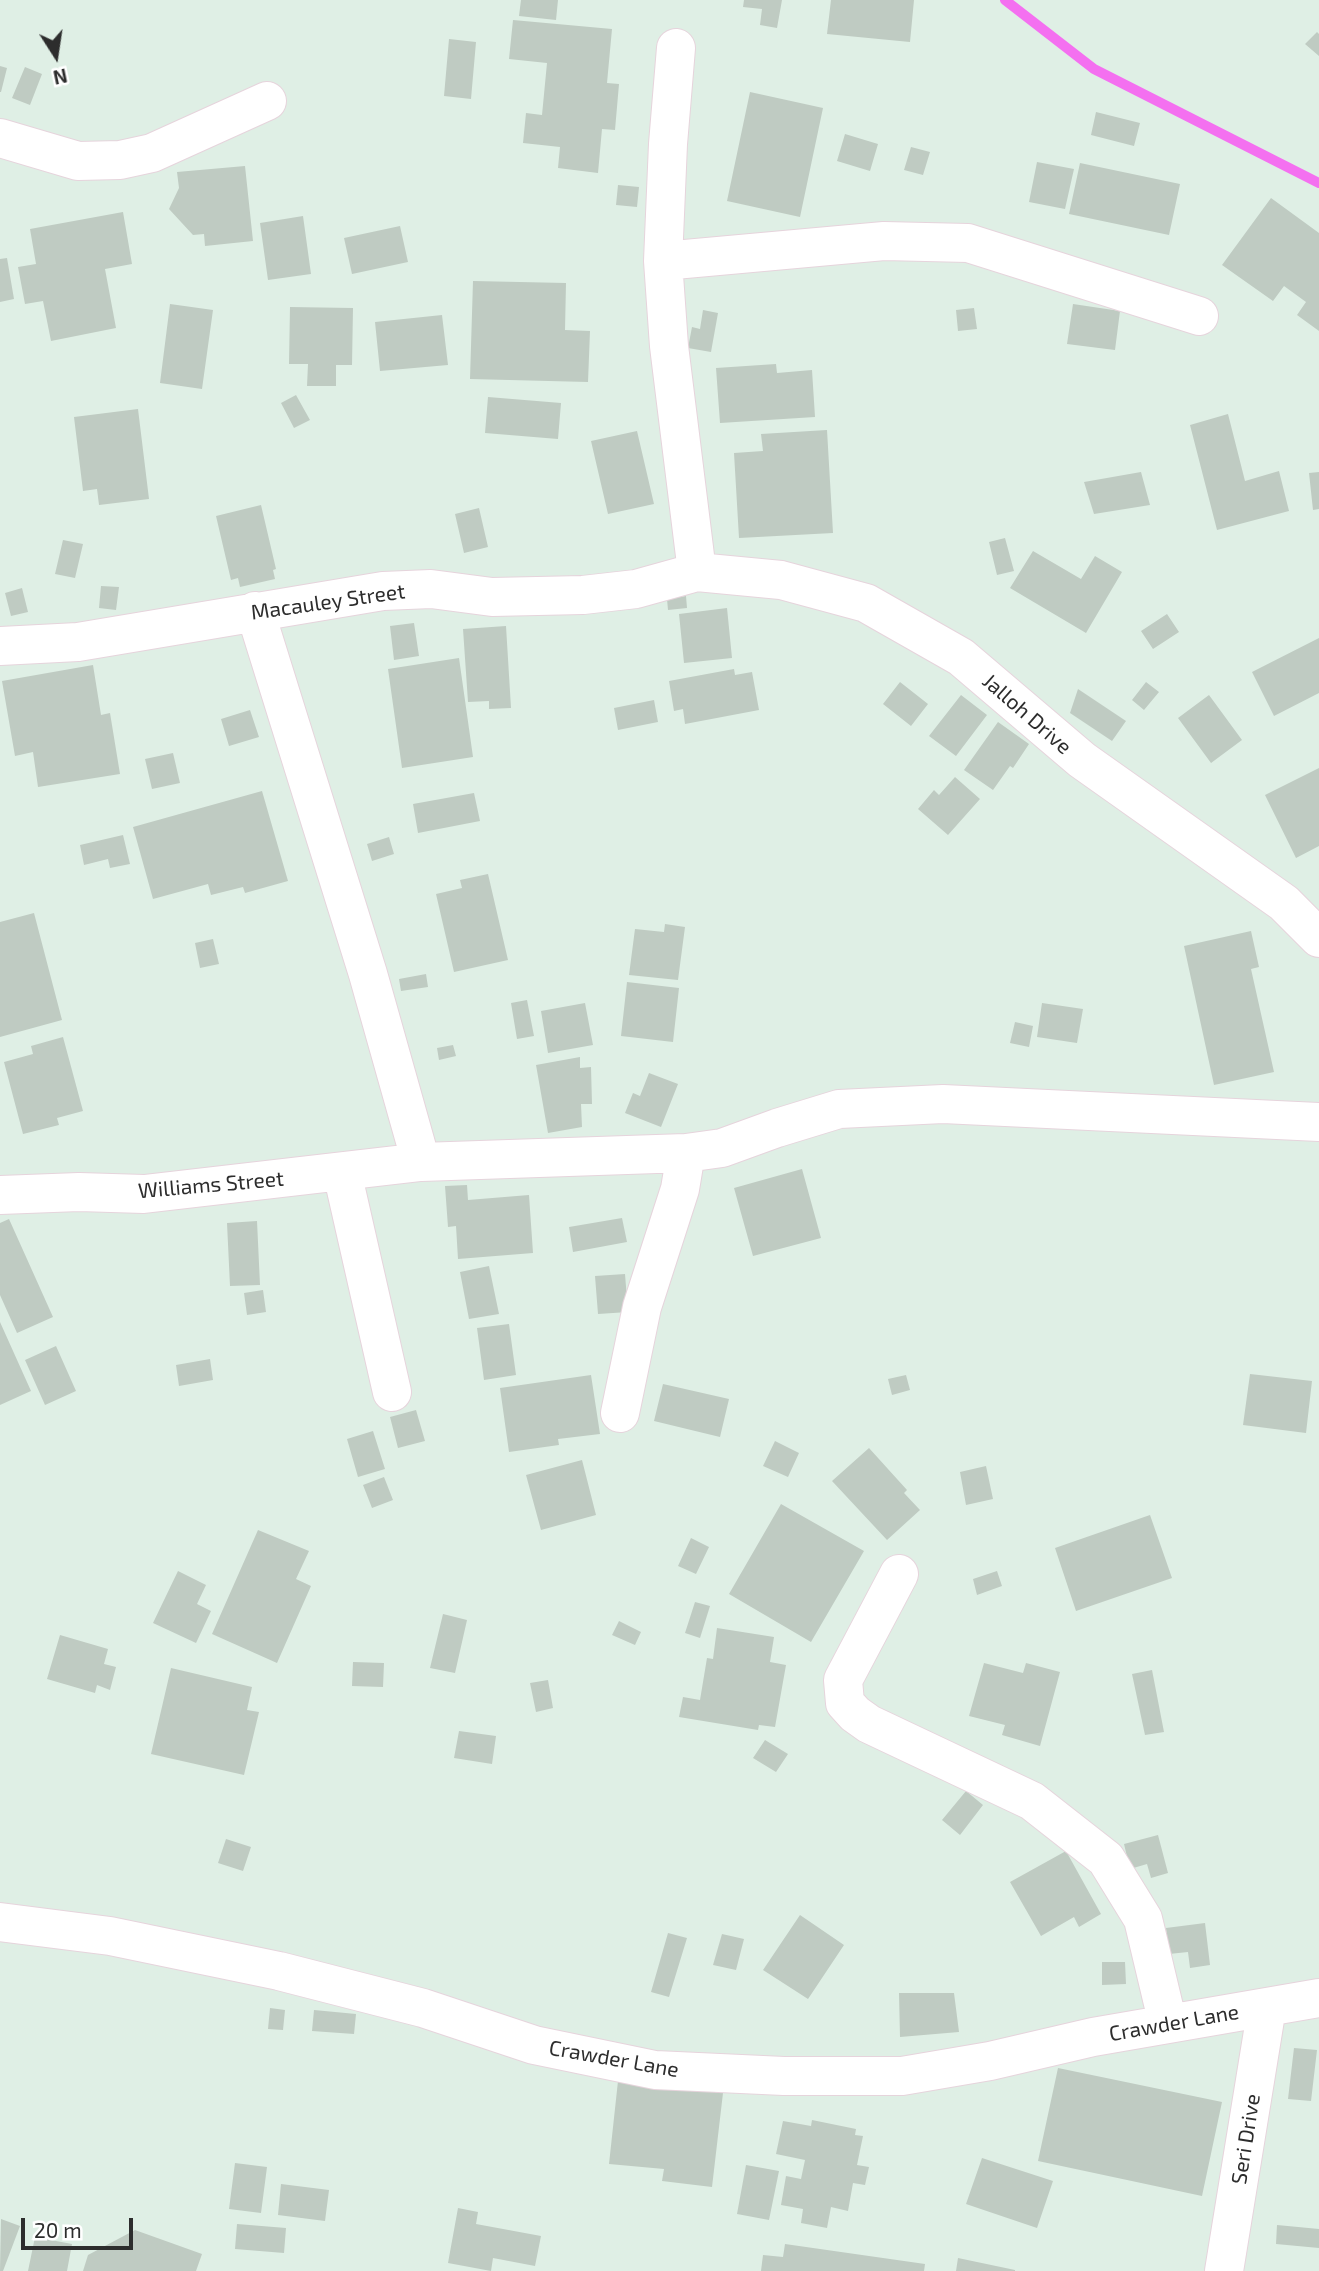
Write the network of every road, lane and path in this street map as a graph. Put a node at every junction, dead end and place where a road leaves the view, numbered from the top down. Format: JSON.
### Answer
{"nodes":[{"id":1,"x":676,"y":48,"type":"dead end"},
{"id":2,"x":267,"y":101,"type":"dead end"},
{"id":3,"x":0,"y":138,"type":"edge"},
{"id":4,"x":663,"y":261,"type":"junction"},
{"id":5,"x":1199,"y":316,"type":"dead end"},
{"id":6,"x":697,"y":572,"type":"junction"},
{"id":7,"x":255,"y":611,"type":"junction"},
{"id":8,"x":0,"y":646,"type":"edge"},
{"id":9,"x":1319,"y":938,"type":"edge"},
{"id":10,"x":1319,"y":1122,"type":"edge"},
{"id":11,"x":686,"y":1153,"type":"junction"},
{"id":12,"x":421,"y":1162,"type":"junction"},
{"id":13,"x":342,"y":1172,"type":"junction"},
{"id":14,"x":0,"y":1195,"type":"edge"},
{"id":15,"x":392,"y":1392,"type":"dead end"},
{"id":16,"x":621,"y":1413,"type":"dead end"},
{"id":17,"x":899,"y":1574,"type":"dead end"},
{"id":18,"x":0,"y":1922,"type":"edge"},
{"id":19,"x":1319,"y":1998,"type":"edge"},
{"id":20,"x":1267,"y":2007,"type":"junction"},
{"id":21,"x":1168,"y":2024,"type":"junction"},
{"id":22,"x":1224,"y":2271,"type":"edge"}],
"edges":[{"from":1,"to":4,"type":"street"},
{"from":2,"to":3,"type":"street"},
{"from":4,"to":5,"type":"street"},
{"from":4,"to":6,"type":"street"},
{"from":6,"to":7,"type":"street","name":"Macauley Street"},
{"from":6,"to":9,"type":"street","name":"Jalloh Drive"},
{"from":7,"to":8,"type":"street","name":"Macauley Street"},
{"from":7,"to":12,"type":"street"},
{"from":10,"to":11,"type":"street","name":"Williams Street"},
{"from":11,"to":12,"type":"street","name":"Williams Street"},
{"from":11,"to":16,"type":"street"},
{"from":12,"to":13,"type":"street","name":"Williams Street"},
{"from":13,"to":14,"type":"street","name":"Williams Street"},
{"from":13,"to":15,"type":"street"},
{"from":17,"to":21,"type":"street"},
{"from":18,"to":21,"type":"street","name":"Crawder Lane"},
{"from":19,"to":20,"type":"street","name":"Crawder Lane"},
{"from":20,"to":21,"type":"street","name":"Crawder Lane"},
{"from":20,"to":22,"type":"street","name":"Seri Drive"}]}
